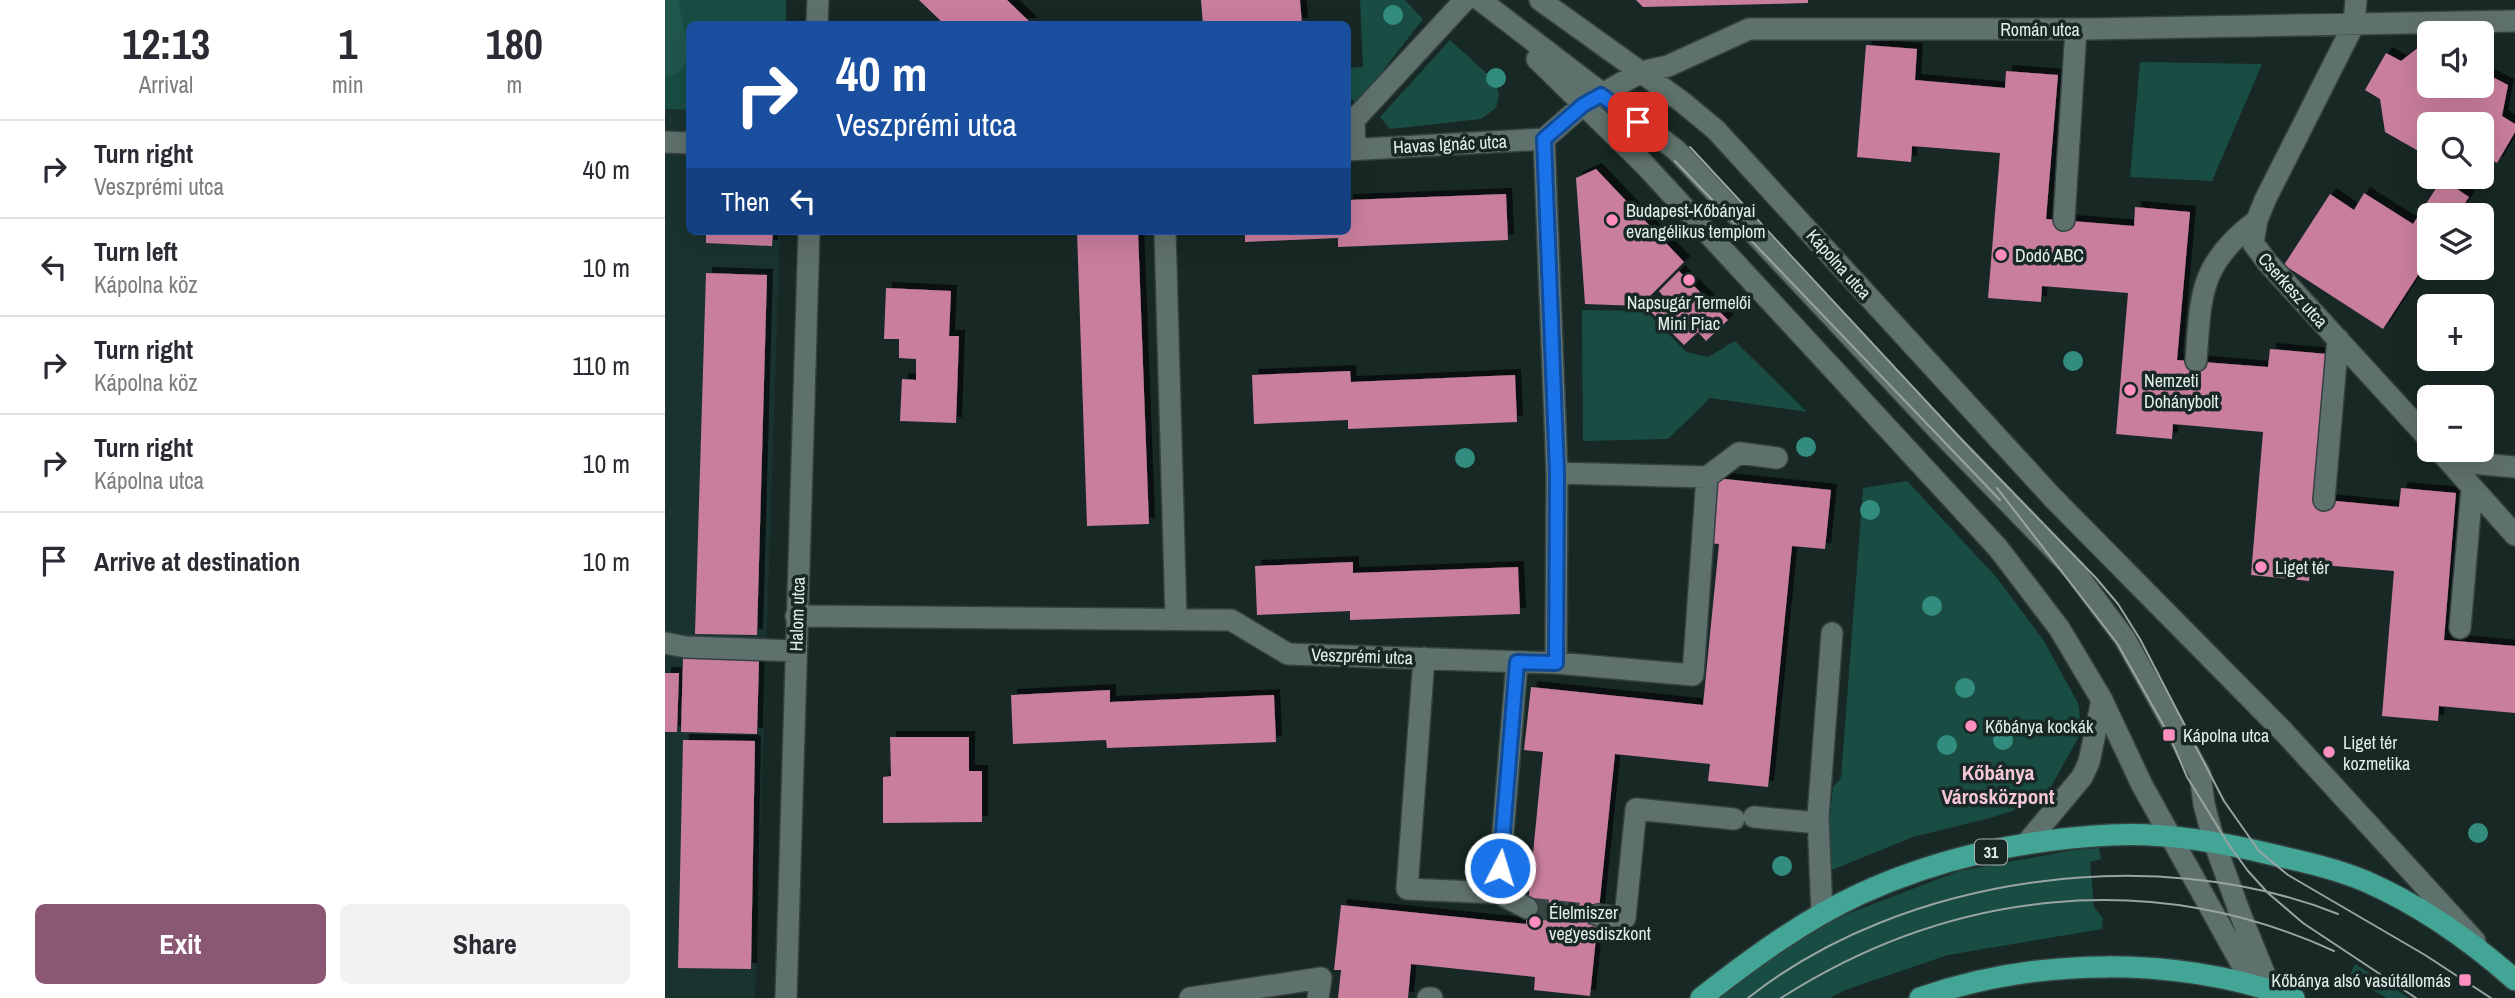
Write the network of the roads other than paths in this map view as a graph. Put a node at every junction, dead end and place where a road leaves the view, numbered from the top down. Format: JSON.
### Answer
{"nodes":[{"id":1,"x":818,"y":0,"type":"edge"},
{"id":2,"x":1465,"y":0,"type":"edge"},
{"id":3,"x":1479,"y":0,"type":"edge"},
{"id":4,"x":2356,"y":0,"type":"edge"},
{"id":5,"x":1542,"y":1,"type":"edge"},
{"id":6,"x":817,"y":21,"type":"edge"},
{"id":7,"x":2515,"y":21,"type":"edge"},
{"id":8,"x":2354,"y":24,"type":"junction"},
{"id":9,"x":2076,"y":29,"type":"junction"},
{"id":10,"x":1641,"y":72,"type":"junction"},
{"id":11,"x":1592,"y":100,"type":"junction"},
{"id":12,"x":1544,"y":139,"type":"junction"},
{"id":13,"x":665,"y":142,"type":"edge"},
{"id":14,"x":686,"y":143,"type":"edge"},
{"id":15,"x":1351,"y":149,"type":"edge"},
{"id":16,"x":2064,"y":220,"type":"dead end"},
{"id":17,"x":2257,"y":220,"type":"junction"},
{"id":18,"x":809,"y":235,"type":"edge"},
{"id":19,"x":1165,"y":235,"type":"edge"},
{"id":20,"x":2338,"y":339,"type":"junction"},
{"id":21,"x":2196,"y":361,"type":"dead end"},
{"id":22,"x":2417,"y":426,"type":"edge"},
{"id":23,"x":1777,"y":458,"type":"dead end"},
{"id":24,"x":2450,"y":462,"type":"edge"},
{"id":25,"x":2485,"y":462,"type":"edge"},
{"id":26,"x":2515,"y":467,"type":"edge"},
{"id":27,"x":1557,"y":473,"type":"junction"},
{"id":28,"x":1707,"y":477,"type":"junction"},
{"id":29,"x":2472,"y":488,"type":"junction"},
{"id":30,"x":2324,"y":500,"type":"dead end"},
{"id":31,"x":2515,"y":535,"type":"edge"},
{"id":32,"x":796,"y":616,"type":"junction"},
{"id":33,"x":1177,"y":620,"type":"junction"},
{"id":34,"x":2461,"y":628,"type":"dead end"},
{"id":35,"x":1832,"y":633,"type":"dead end"},
{"id":36,"x":665,"y":643,"type":"edge"},
{"id":37,"x":796,"y":651,"type":"junction"},
{"id":38,"x":1424,"y":658,"type":"junction"},
{"id":39,"x":1517,"y":662,"type":"junction"},
{"id":40,"x":1556,"y":663,"type":"junction"},
{"id":41,"x":2102,"y":701,"type":"junction"},
{"id":42,"x":1818,"y":823,"type":"junction"},
{"id":43,"x":2170,"y":837,"type":"junction"},
{"id":44,"x":2214,"y":842,"type":"junction"},
{"id":45,"x":2026,"y":844,"type":"junction"},
{"id":46,"x":1498,"y":893,"type":"junction"},
{"id":47,"x":1527,"y":908,"type":"tunnel mouth"},
{"id":48,"x":1822,"y":914,"type":"junction"},
{"id":49,"x":1598,"y":915,"type":"tunnel mouth"},
{"id":50,"x":2491,"y":958,"type":"junction"},
{"id":51,"x":2515,"y":979,"type":"edge"},
{"id":52,"x":2271,"y":990,"type":"junction"},
{"id":53,"x":786,"y":998,"type":"edge"},
{"id":54,"x":1189,"y":998,"type":"edge"},
{"id":55,"x":1318,"y":998,"type":"edge"},
{"id":56,"x":1701,"y":998,"type":"edge"},
{"id":57,"x":1920,"y":998,"type":"edge"},
{"id":58,"x":2294,"y":998,"type":"edge"}],
"edges":[{"from":1,"to":6,"type":"street"},
{"from":2,"to":15,"type":"street","name":"Havas Ignác utca"},
{"from":3,"to":11,"type":"street"},
{"from":4,"to":8,"type":"street"},
{"from":5,"to":10,"type":"street","name":"Kápolna utca"},
{"from":7,"to":8,"type":"street","name":"Román utca"},
{"from":8,"to":9,"type":"street","name":"Román utca"},
{"from":8,"to":17,"type":"street"},
{"from":9,"to":10,"type":"street","name":"Román utca"},
{"from":9,"to":16,"type":"street"},
{"from":10,"to":11,"type":"street","name":"Román utca"},
{"from":10,"to":50,"type":"street","name":"Kápolna utca"},
{"from":11,"to":12,"type":"street","name":"Román utca"},
{"from":11,"to":41,"type":"street"},
{"from":11,"to":44,"type":"street"},
{"from":12,"to":15,"type":"street","name":"Havas Ignác utca"},
{"from":12,"to":27,"type":"street"},
{"from":13,"to":14,"type":"street"},
{"from":17,"to":20,"type":"street","name":"Cserkesz utca"},
{"from":17,"to":21,"type":"street"},
{"from":18,"to":32,"type":"street","name":"Halom utca"},
{"from":19,"to":33,"type":"street"},
{"from":20,"to":22,"type":"street","name":"Cserkesz utca"},
{"from":20,"to":30,"type":"street"},
{"from":23,"to":28,"type":"street"},
{"from":24,"to":29,"type":"street"},
{"from":25,"to":26,"type":"street"},
{"from":27,"to":28,"type":"street"},
{"from":27,"to":40,"type":"street"},
{"from":28,"to":40,"type":"street","name":"Veszprémi utca"},
{"from":29,"to":31,"type":"street"},
{"from":29,"to":34,"type":"street"},
{"from":32,"to":33,"type":"street","name":"Veszprémi utca"},
{"from":32,"to":37,"type":"street","name":"Halom utca"},
{"from":33,"to":38,"type":"street","name":"Veszprémi utca"},
{"from":35,"to":42,"type":"street"},
{"from":36,"to":37,"type":"street"},
{"from":37,"to":53,"type":"street","name":"Halom utca"},
{"from":38,"to":39,"type":"street","name":"Veszprémi utca"},
{"from":38,"to":46,"type":"street"},
{"from":39,"to":40,"type":"street","name":"Veszprémi utca"},
{"from":39,"to":46,"type":"street"},
{"from":41,"to":43,"type":"street"},
{"from":41,"to":45,"type":"street"},
{"from":42,"to":48,"type":"street"},
{"from":42,"to":49,"type":"street"},
{"from":43,"to":44,"type":"main road","number":"31"},
{"from":43,"to":45,"type":"main road","number":"31"},
{"from":43,"to":52,"type":"street"},
{"from":44,"to":50,"type":"main road","number":"31"},
{"from":44,"to":52,"type":"street"},
{"from":45,"to":48,"type":"main road","number":"31"},
{"from":46,"to":47,"type":"street"},
{"from":48,"to":56,"type":"main road","number":"31"},
{"from":50,"to":51,"type":"main road","name":"Kápolna utca","number":"31"},
{"from":52,"to":57,"type":"main road"},
{"from":52,"to":58,"type":"main road"},
{"from":54,"to":55,"type":"street"}]}
